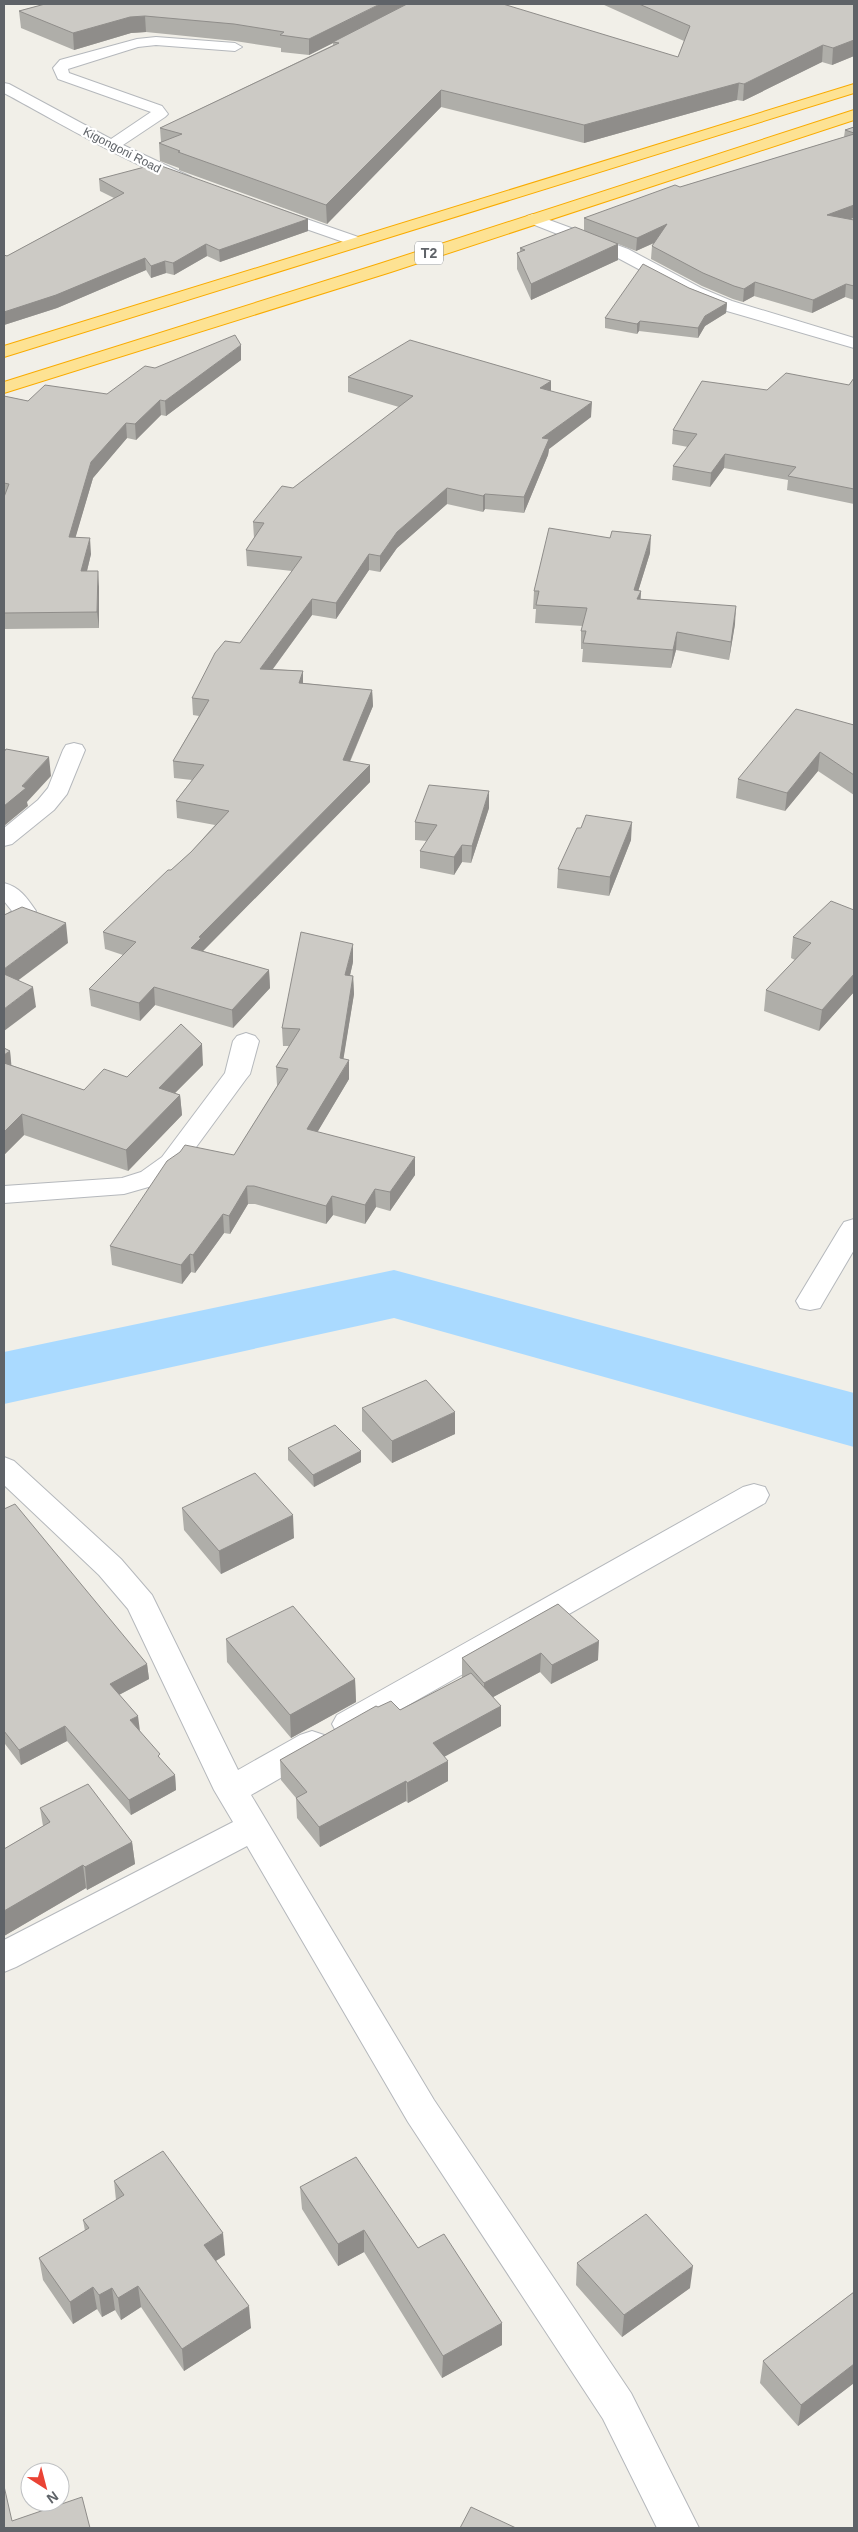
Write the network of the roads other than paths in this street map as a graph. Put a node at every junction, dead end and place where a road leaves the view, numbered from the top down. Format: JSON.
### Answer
{"nodes":[{"id":1,"x":235,"y":47,"type":"dead end"},
{"id":2,"x":4,"y":87,"type":"edge"},
{"id":3,"x":854,"y":88,"type":"edge"},
{"id":4,"x":854,"y":115,"type":"edge"},
{"id":5,"x":112,"y":145,"type":"junction"},
{"id":6,"x":145,"y":145,"type":"dead end"},
{"id":7,"x":130,"y":155,"type":"junction"},
{"id":8,"x":198,"y":185,"type":"edge"},
{"id":9,"x":259,"y":208,"type":"edge"},
{"id":10,"x":533,"y":218,"type":"junction"},
{"id":11,"x":358,"y":242,"type":"junction"},
{"id":12,"x":854,"y":343,"type":"edge"},
{"id":13,"x":4,"y":352,"type":"edge"},
{"id":14,"x":4,"y":388,"type":"edge"},
{"id":15,"x":74,"y":750,"type":"dead end"},
{"id":16,"x":4,"y":839,"type":"edge"},
{"id":17,"x":4,"y":890,"type":"edge"},
{"id":18,"x":4,"y":928,"type":"edge"},
{"id":19,"x":246,"y":1041,"type":"dead end"},
{"id":20,"x":4,"y":1195,"type":"edge"},
{"id":21,"x":854,"y":1228,"type":"edge"},
{"id":22,"x":810,"y":1301,"type":"dead end"},
{"id":23,"x":4,"y":1468,"type":"edge"},
{"id":24,"x":754,"y":1496,"type":"dead end"},
{"id":25,"x":231,"y":1790,"type":"junction"},
{"id":26,"x":253,"y":1827,"type":"junction"},
{"id":27,"x":4,"y":1957,"type":"edge"},
{"id":28,"x":679,"y":2528,"type":"edge"}],
"edges":[{"from":1,"to":5,"type":"street"},
{"from":2,"to":5,"type":"street","name":"Kigongoni Road"},
{"from":3,"to":11,"type":"highway","number":"T2"},
{"from":4,"to":10,"type":"highway","number":"T2"},
{"from":5,"to":7,"type":"street","name":"Kigongoni Road"},
{"from":6,"to":7,"type":"street"},
{"from":7,"to":8,"type":"street","name":"Kigongoni Road"},
{"from":9,"to":11,"type":"street"},
{"from":10,"to":12,"type":"street"},
{"from":10,"to":14,"type":"highway","number":"T2"},
{"from":11,"to":13,"type":"highway","number":"T2"},
{"from":15,"to":16,"type":"street"},
{"from":17,"to":18,"type":"street"},
{"from":19,"to":20,"type":"street"},
{"from":21,"to":22,"type":"street"},
{"from":23,"to":25,"type":"street"},
{"from":24,"to":25,"type":"street"},
{"from":25,"to":26,"type":"street"},
{"from":26,"to":27,"type":"street"},
{"from":26,"to":28,"type":"street"}]}
